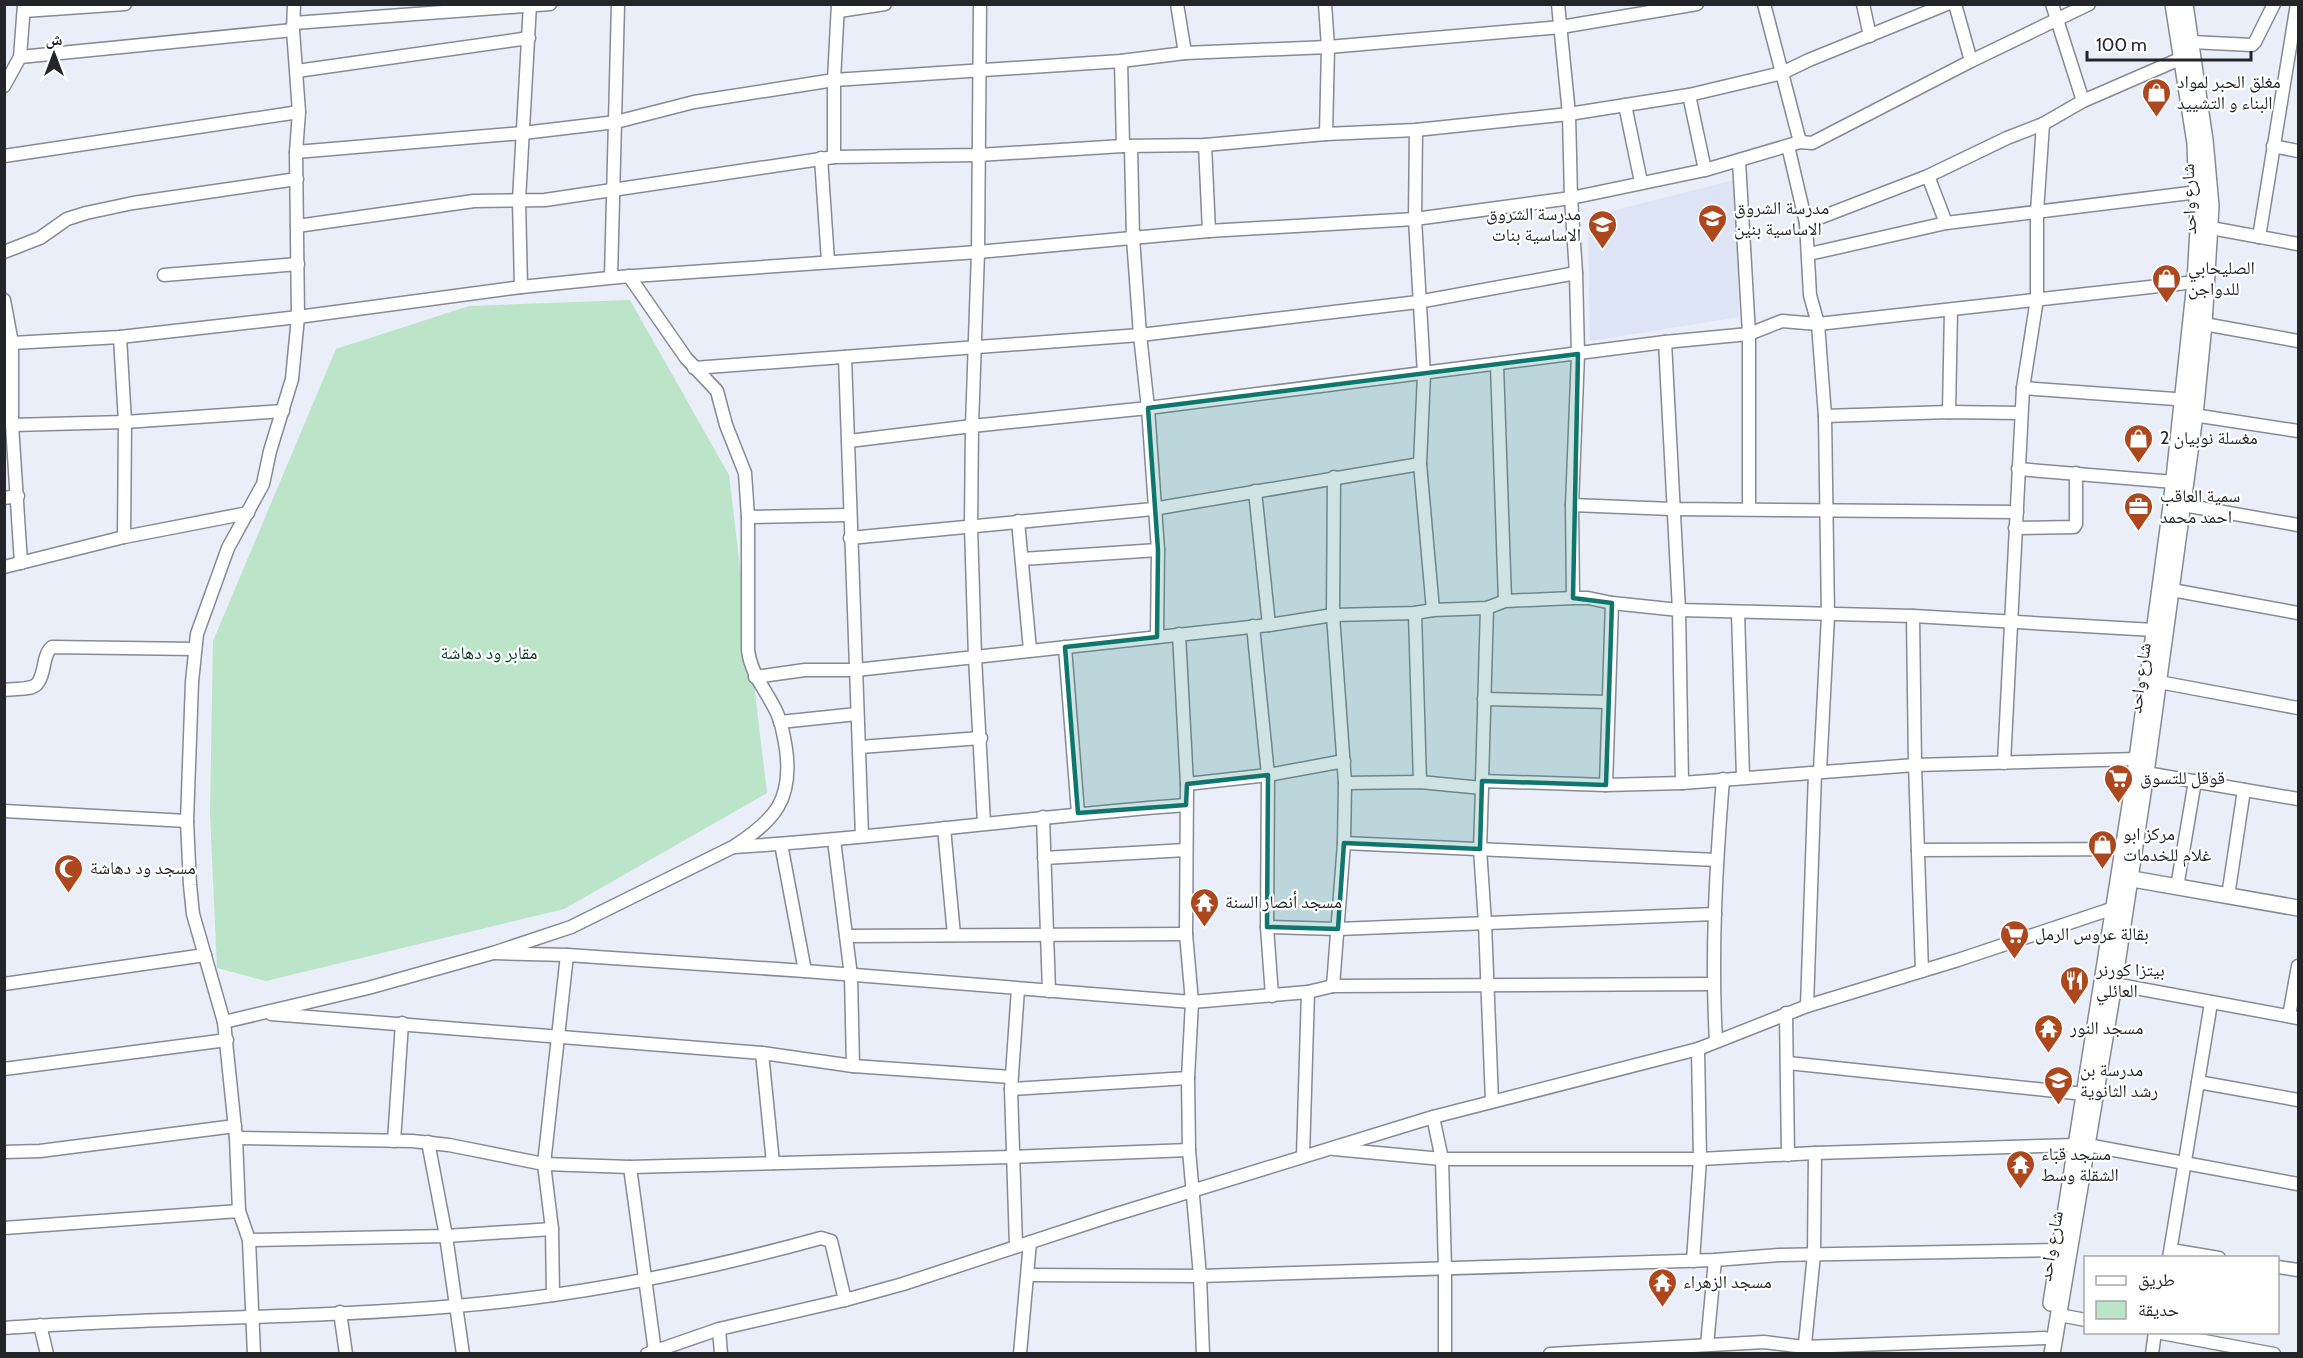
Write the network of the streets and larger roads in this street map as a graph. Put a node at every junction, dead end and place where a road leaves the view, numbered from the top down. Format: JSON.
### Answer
{"nodes":[{"id":1,"x":125,"y":4,"type":"edge"},
{"id":2,"x":294,"y":4,"type":"edge"},
{"id":3,"x":550,"y":4,"type":"edge"},
{"id":4,"x":618,"y":4,"type":"edge"},
{"id":5,"x":885,"y":4,"type":"edge"},
{"id":6,"x":980,"y":4,"type":"edge"},
{"id":7,"x":1177,"y":4,"type":"edge"},
{"id":8,"x":1325,"y":4,"type":"edge"},
{"id":9,"x":1558,"y":4,"type":"edge"},
{"id":10,"x":1697,"y":4,"type":"edge"},
{"id":11,"x":1764,"y":4,"type":"edge"},
{"id":12,"x":1863,"y":4,"type":"edge"},
{"id":13,"x":1947,"y":4,"type":"edge"},
{"id":14,"x":1955,"y":4,"type":"edge"},
{"id":15,"x":2052,"y":4,"type":"edge"},
{"id":16,"x":2089,"y":4,"type":"edge"},
{"id":17,"x":2173,"y":4,"type":"edge"},
{"id":18,"x":2185,"y":4,"type":"edge"},
{"id":19,"x":2274,"y":4,"type":"edge"},
{"id":20,"x":2297,"y":4,"type":"edge"},
{"id":21,"x":529,"y":6,"type":"edge"},
{"id":22,"x":24,"y":8,"type":"edge"},
{"id":23,"x":839,"y":8,"type":"edge"},
{"id":24,"x":2056,"y":20,"type":"junction"},
{"id":25,"x":293,"y":26,"type":"junction"},
{"id":26,"x":1561,"y":27,"type":"junction"},
{"id":27,"x":1870,"y":36,"type":"junction"},
{"id":28,"x":529,"y":38,"type":"junction"},
{"id":29,"x":2191,"y":42,"type":"junction"},
{"id":30,"x":1328,"y":47,"type":"junction"},
{"id":31,"x":1185,"y":53,"type":"junction"},
{"id":32,"x":2294,"y":56,"type":"edge"},
{"id":33,"x":20,"y":57,"type":"junction"},
{"id":34,"x":1121,"y":61,"type":"junction"},
{"id":35,"x":1971,"y":61,"type":"junction"},
{"id":36,"x":2186,"y":61,"type":"junction"},
{"id":37,"x":297,"y":71,"type":"junction"},
{"id":38,"x":980,"y":71,"type":"junction"},
{"id":39,"x":1782,"y":73,"type":"junction"},
{"id":40,"x":834,"y":80,"type":"junction"},
{"id":41,"x":4,"y":86,"type":"edge"},
{"id":42,"x":1689,"y":95,"type":"junction"},
{"id":43,"x":2083,"y":101,"type":"junction"},
{"id":44,"x":1625,"y":105,"type":"junction"},
{"id":45,"x":299,"y":112,"type":"junction"},
{"id":46,"x":1569,"y":114,"type":"junction"},
{"id":47,"x":616,"y":122,"type":"junction"},
{"id":48,"x":2043,"y":124,"type":"junction"},
{"id":49,"x":1416,"y":130,"type":"junction"},
{"id":50,"x":523,"y":133,"type":"junction"},
{"id":51,"x":1326,"y":134,"type":"junction"},
{"id":52,"x":1794,"y":144,"type":"junction"},
{"id":53,"x":1205,"y":145,"type":"junction"},
{"id":54,"x":2273,"y":146,"type":"junction"},
{"id":55,"x":1127,"y":147,"type":"junction"},
{"id":56,"x":2298,"y":151,"type":"edge"},
{"id":57,"x":296,"y":152,"type":"junction"},
{"id":58,"x":978,"y":155,"type":"junction"},
{"id":59,"x":4,"y":156,"type":"edge"},
{"id":60,"x":834,"y":156,"type":"junction"},
{"id":61,"x":821,"y":158,"type":"junction"},
{"id":62,"x":1739,"y":161,"type":"junction"},
{"id":63,"x":1705,"y":170,"type":"junction"},
{"id":64,"x":1928,"y":176,"type":"junction"},
{"id":65,"x":297,"y":179,"type":"junction"},
{"id":66,"x":1641,"y":182,"type":"junction"},
{"id":67,"x":612,"y":191,"type":"junction"},
{"id":68,"x":2198,"y":192,"type":"junction"},
{"id":69,"x":1571,"y":198,"type":"junction"},
{"id":70,"x":519,"y":200,"type":"junction"},
{"id":71,"x":2037,"y":212,"type":"junction"},
{"id":72,"x":1415,"y":219,"type":"junction"},
{"id":73,"x":1806,"y":223,"type":"junction"},
{"id":74,"x":1946,"y":223,"type":"junction"},
{"id":75,"x":297,"y":226,"type":"junction"},
{"id":76,"x":2211,"y":228,"type":"junction"},
{"id":77,"x":1209,"y":231,"type":"junction"},
{"id":78,"x":2259,"y":237,"type":"junction"},
{"id":79,"x":1133,"y":238,"type":"junction"},
{"id":80,"x":2298,"y":244,"type":"edge"},
{"id":81,"x":4,"y":252,"type":"edge"},
{"id":82,"x":978,"y":252,"type":"junction"},
{"id":83,"x":1809,"y":254,"type":"junction"},
{"id":84,"x":828,"y":261,"type":"junction"},
{"id":85,"x":298,"y":264,"type":"junction"},
{"id":86,"x":1576,"y":273,"type":"junction"},
{"id":87,"x":164,"y":275,"type":"dead end"},
{"id":88,"x":629,"y":276,"type":"junction"},
{"id":89,"x":611,"y":278,"type":"junction"},
{"id":90,"x":2195,"y":282,"type":"junction"},
{"id":91,"x":521,"y":287,"type":"junction"},
{"id":92,"x":2037,"y":299,"type":"junction"},
{"id":93,"x":4,"y":300,"type":"edge"},
{"id":94,"x":1418,"y":302,"type":"junction"},
{"id":95,"x":1951,"y":310,"type":"junction"},
{"id":96,"x":298,"y":317,"type":"junction"},
{"id":97,"x":1818,"y":324,"type":"junction"},
{"id":98,"x":2204,"y":324,"type":"junction"},
{"id":99,"x":1749,"y":334,"type":"junction"},
{"id":100,"x":1140,"y":335,"type":"junction"},
{"id":101,"x":120,"y":337,"type":"junction"},
{"id":102,"x":2298,"y":341,"type":"edge"},
{"id":103,"x":1665,"y":342,"type":"junction"},
{"id":104,"x":976,"y":349,"type":"junction"},
{"id":105,"x":9,"y":350,"type":"edge"},
{"id":106,"x":1578,"y":354,"type":"junction"},
{"id":107,"x":844,"y":357,"type":"junction"},
{"id":108,"x":1497,"y":365,"type":"junction"},
{"id":109,"x":694,"y":368,"type":"junction"},
{"id":110,"x":1424,"y":374,"type":"junction"},
{"id":111,"x":2023,"y":388,"type":"junction"},
{"id":112,"x":2189,"y":407,"type":"junction"},
{"id":113,"x":1149,"y":408,"type":"junction"},
{"id":114,"x":283,"y":411,"type":"junction"},
{"id":115,"x":1949,"y":412,"type":"junction"},
{"id":116,"x":2021,"y":414,"type":"junction"},
{"id":117,"x":1826,"y":416,"type":"junction"},
{"id":118,"x":125,"y":422,"type":"junction"},
{"id":119,"x":12,"y":425,"type":"junction"},
{"id":120,"x":972,"y":426,"type":"junction"},
{"id":121,"x":2298,"y":431,"type":"edge"},
{"id":122,"x":849,"y":441,"type":"junction"},
{"id":123,"x":1420,"y":464,"type":"junction"},
{"id":124,"x":10,"y":466,"type":"edge"},
{"id":125,"x":2018,"y":469,"type":"junction"},
{"id":126,"x":2076,"y":473,"type":"junction"},
{"id":127,"x":1334,"y":477,"type":"junction"},
{"id":128,"x":2174,"y":482,"type":"junction"},
{"id":129,"x":1255,"y":491,"type":"junction"},
{"id":130,"x":18,"y":496,"type":"junction"},
{"id":131,"x":4,"y":498,"type":"edge"},
{"id":132,"x":1572,"y":505,"type":"junction"},
{"id":133,"x":2183,"y":505,"type":"junction"},
{"id":134,"x":1153,"y":509,"type":"junction"},
{"id":135,"x":1672,"y":509,"type":"junction"},
{"id":136,"x":1749,"y":509,"type":"junction"},
{"id":137,"x":1825,"y":509,"type":"junction"},
{"id":138,"x":2017,"y":512,"type":"junction"},
{"id":139,"x":248,"y":513,"type":"junction"},
{"id":140,"x":849,"y":515,"type":"junction"},
{"id":141,"x":748,"y":517,"type":"junction"},
{"id":142,"x":1018,"y":521,"type":"junction"},
{"id":143,"x":2298,"y":525,"type":"edge"},
{"id":144,"x":971,"y":526,"type":"junction"},
{"id":145,"x":2015,"y":528,"type":"junction"},
{"id":146,"x":124,"y":537,"type":"junction"},
{"id":147,"x":850,"y":538,"type":"junction"},
{"id":148,"x":1158,"y":550,"type":"junction"},
{"id":149,"x":1022,"y":559,"type":"junction"},
{"id":150,"x":21,"y":563,"type":"junction"},
{"id":151,"x":4,"y":567,"type":"edge"},
{"id":152,"x":2172,"y":590,"type":"junction"},
{"id":153,"x":1574,"y":598,"type":"junction"},
{"id":154,"x":1505,"y":601,"type":"junction"},
{"id":155,"x":1612,"y":603,"type":"junction"},
{"id":156,"x":1487,"y":608,"type":"junction"},
{"id":157,"x":1433,"y":610,"type":"junction"},
{"id":158,"x":1679,"y":610,"type":"junction"},
{"id":159,"x":2162,"y":611,"type":"junction"},
{"id":160,"x":1738,"y":612,"type":"junction"},
{"id":161,"x":1415,"y":613,"type":"junction"},
{"id":162,"x":2298,"y":613,"type":"edge"},
{"id":163,"x":1333,"y":615,"type":"junction"},
{"id":164,"x":1828,"y":616,"type":"junction"},
{"id":165,"x":1912,"y":616,"type":"junction"},
{"id":166,"x":2010,"y":623,"type":"junction"},
{"id":167,"x":1269,"y":625,"type":"junction"},
{"id":168,"x":1253,"y":626,"type":"junction"},
{"id":169,"x":2154,"y":630,"type":"junction"},
{"id":170,"x":1179,"y":634,"type":"junction"},
{"id":171,"x":1157,"y":637,"type":"junction"},
{"id":172,"x":1065,"y":646,"type":"junction"},
{"id":173,"x":195,"y":649,"type":"junction"},
{"id":174,"x":1030,"y":650,"type":"junction"},
{"id":175,"x":975,"y":657,"type":"junction"},
{"id":176,"x":856,"y":670,"type":"junction"},
{"id":177,"x":755,"y":677,"type":"junction"},
{"id":178,"x":2159,"y":682,"type":"junction"},
{"id":179,"x":4,"y":690,"type":"edge"},
{"id":180,"x":1484,"y":699,"type":"junction"},
{"id":181,"x":1608,"y":702,"type":"junction"},
{"id":182,"x":2298,"y":708,"type":"edge"},
{"id":183,"x":857,"y":714,"type":"junction"},
{"id":184,"x":780,"y":722,"type":"junction"},
{"id":185,"x":981,"y":738,"type":"junction"},
{"id":186,"x":860,"y":747,"type":"junction"},
{"id":187,"x":2137,"y":759,"type":"junction"},
{"id":188,"x":1344,"y":761,"type":"junction"},
{"id":189,"x":2004,"y":763,"type":"junction"},
{"id":190,"x":1915,"y":765,"type":"junction"},
{"id":191,"x":1817,"y":772,"type":"junction"},
{"id":192,"x":2146,"y":773,"type":"junction"},
{"id":193,"x":1268,"y":775,"type":"junction"},
{"id":194,"x":1743,"y":777,"type":"junction"},
{"id":195,"x":1723,"y":779,"type":"junction"},
{"id":196,"x":2195,"y":781,"type":"junction"},
{"id":197,"x":1420,"y":782,"type":"junction"},
{"id":198,"x":1345,"y":783,"type":"junction"},
{"id":199,"x":1682,"y":783,"type":"junction"},
{"id":200,"x":1187,"y":784,"type":"junction"},
{"id":201,"x":1482,"y":784,"type":"junction"},
{"id":202,"x":1606,"y":785,"type":"junction"},
{"id":203,"x":2244,"y":790,"type":"junction"},
{"id":204,"x":2298,"y":799,"type":"edge"},
{"id":205,"x":1186,"y":805,"type":"junction"},
{"id":206,"x":4,"y":811,"type":"edge"},
{"id":207,"x":1078,"y":813,"type":"junction"},
{"id":208,"x":1043,"y":817,"type":"junction"},
{"id":209,"x":187,"y":821,"type":"junction"},
{"id":210,"x":984,"y":823,"type":"junction"},
{"id":211,"x":944,"y":828,"type":"junction"},
{"id":212,"x":862,"y":836,"type":"junction"},
{"id":213,"x":834,"y":840,"type":"junction"},
{"id":214,"x":1344,"y":843,"type":"junction"},
{"id":215,"x":781,"y":844,"type":"junction"},
{"id":216,"x":733,"y":847,"type":"junction"},
{"id":217,"x":1480,"y":849,"type":"junction"},
{"id":218,"x":2128,"y":849,"type":"junction"},
{"id":219,"x":1186,"y":850,"type":"junction"},
{"id":220,"x":1918,"y":850,"type":"junction"},
{"id":221,"x":1044,"y":858,"type":"junction"},
{"id":222,"x":1716,"y":860,"type":"junction"},
{"id":223,"x":2125,"y":877,"type":"junction"},
{"id":224,"x":2177,"y":887,"type":"junction"},
{"id":225,"x":2228,"y":896,"type":"junction"},
{"id":226,"x":2119,"y":906,"type":"junction"},
{"id":227,"x":2298,"y":908,"type":"edge"},
{"id":228,"x":1714,"y":914,"type":"junction"},
{"id":229,"x":1485,"y":923,"type":"junction"},
{"id":230,"x":1267,"y":927,"type":"junction"},
{"id":231,"x":1338,"y":929,"type":"junction"},
{"id":232,"x":1186,"y":934,"type":"junction"},
{"id":233,"x":954,"y":935,"type":"junction"},
{"id":234,"x":1047,"y":935,"type":"junction"},
{"id":235,"x":848,"y":936,"type":"junction"},
{"id":236,"x":493,"y":953,"type":"junction"},
{"id":237,"x":205,"y":955,"type":"junction"},
{"id":238,"x":567,"y":955,"type":"junction"},
{"id":239,"x":2298,"y":966,"type":"edge"},
{"id":240,"x":805,"y":971,"type":"junction"},
{"id":241,"x":1922,"y":971,"type":"junction"},
{"id":242,"x":851,"y":976,"type":"junction"},
{"id":243,"x":4,"y":984,"type":"edge"},
{"id":244,"x":1713,"y":984,"type":"junction"},
{"id":245,"x":2115,"y":984,"type":"junction"},
{"id":246,"x":1333,"y":986,"type":"junction"},
{"id":247,"x":1488,"y":986,"type":"junction"},
{"id":248,"x":1018,"y":989,"type":"junction"},
{"id":249,"x":1049,"y":991,"type":"junction"},
{"id":250,"x":1308,"y":992,"type":"junction"},
{"id":251,"x":1272,"y":996,"type":"junction"},
{"id":252,"x":1192,"y":1002,"type":"junction"},
{"id":253,"x":2211,"y":1003,"type":"junction"},
{"id":254,"x":1807,"y":1006,"type":"junction"},
{"id":255,"x":258,"y":1013,"type":"junction"},
{"id":256,"x":1786,"y":1013,"type":"junction"},
{"id":257,"x":2294,"y":1017,"type":"edge"},
{"id":258,"x":224,"y":1022,"type":"junction"},
{"id":259,"x":402,"y":1023,"type":"junction"},
{"id":260,"x":558,"y":1037,"type":"junction"},
{"id":261,"x":227,"y":1040,"type":"junction"},
{"id":262,"x":1716,"y":1041,"type":"junction"},
{"id":263,"x":1698,"y":1048,"type":"junction"},
{"id":264,"x":762,"y":1053,"type":"junction"},
{"id":265,"x":1788,"y":1063,"type":"junction"},
{"id":266,"x":853,"y":1066,"type":"junction"},
{"id":267,"x":4,"y":1069,"type":"edge"},
{"id":268,"x":1188,"y":1078,"type":"junction"},
{"id":269,"x":2198,"y":1082,"type":"junction"},
{"id":270,"x":1011,"y":1083,"type":"junction"},
{"id":271,"x":2084,"y":1094,"type":"junction"},
{"id":272,"x":2298,"y":1100,"type":"edge"},
{"id":273,"x":1492,"y":1101,"type":"junction"},
{"id":274,"x":1433,"y":1117,"type":"junction"},
{"id":275,"x":235,"y":1132,"type":"junction"},
{"id":276,"x":394,"y":1141,"type":"junction"},
{"id":277,"x":428,"y":1142,"type":"junction"},
{"id":278,"x":2081,"y":1145,"type":"junction"},
{"id":279,"x":1327,"y":1149,"type":"junction"},
{"id":280,"x":1189,"y":1150,"type":"junction"},
{"id":281,"x":4,"y":1152,"type":"edge"},
{"id":282,"x":1815,"y":1152,"type":"junction"},
{"id":283,"x":1788,"y":1155,"type":"junction"},
{"id":284,"x":1303,"y":1156,"type":"junction"},
{"id":285,"x":1012,"y":1157,"type":"junction"},
{"id":286,"x":1442,"y":1159,"type":"junction"},
{"id":287,"x":1700,"y":1159,"type":"junction"},
{"id":288,"x":773,"y":1163,"type":"junction"},
{"id":289,"x":2183,"y":1163,"type":"junction"},
{"id":290,"x":544,"y":1164,"type":"junction"},
{"id":291,"x":630,"y":1167,"type":"junction"},
{"id":292,"x":2298,"y":1184,"type":"edge"},
{"id":293,"x":1193,"y":1191,"type":"junction"},
{"id":294,"x":239,"y":1211,"type":"junction"},
{"id":295,"x":2071,"y":1217,"type":"junction"},
{"id":296,"x":4,"y":1228,"type":"edge"},
{"id":297,"x":552,"y":1229,"type":"junction"},
{"id":298,"x":446,"y":1236,"type":"junction"},
{"id":299,"x":249,"y":1240,"type":"junction"},
{"id":300,"x":1030,"y":1242,"type":"junction"},
{"id":301,"x":1016,"y":1246,"type":"junction"},
{"id":302,"x":2058,"y":1250,"type":"junction"},
{"id":303,"x":1814,"y":1254,"type":"junction"},
{"id":304,"x":2170,"y":1254,"type":"edge"},
{"id":305,"x":2203,"y":1256,"type":"edge"},
{"id":306,"x":1715,"y":1260,"type":"junction"},
{"id":307,"x":1693,"y":1261,"type":"junction"},
{"id":308,"x":2279,"y":1267,"type":"edge"},
{"id":309,"x":1445,"y":1269,"type":"junction"},
{"id":310,"x":2298,"y":1270,"type":"edge"},
{"id":311,"x":1028,"y":1275,"type":"junction"},
{"id":312,"x":1200,"y":1276,"type":"junction"},
{"id":313,"x":645,"y":1281,"type":"junction"},
{"id":314,"x":554,"y":1295,"type":"junction"},
{"id":315,"x":845,"y":1300,"type":"junction"},
{"id":316,"x":456,"y":1306,"type":"junction"},
{"id":317,"x":340,"y":1312,"type":"junction"},
{"id":318,"x":2059,"y":1315,"type":"junction"},
{"id":319,"x":252,"y":1318,"type":"junction"},
{"id":320,"x":2084,"y":1320,"type":"edge"},
{"id":321,"x":40,"y":1325,"type":"junction"},
{"id":322,"x":4,"y":1328,"type":"edge"},
{"id":323,"x":719,"y":1329,"type":"junction"},
{"id":324,"x":2156,"y":1334,"type":"edge"},
{"id":325,"x":2167,"y":1334,"type":"edge"},
{"id":326,"x":2045,"y":1338,"type":"junction"},
{"id":327,"x":1707,"y":1345,"type":"junction"},
{"id":328,"x":1804,"y":1350,"type":"edge"},
{"id":329,"x":47,"y":1353,"type":"edge"},
{"id":330,"x":254,"y":1353,"type":"edge"},
{"id":331,"x":346,"y":1353,"type":"edge"},
{"id":332,"x":463,"y":1353,"type":"edge"},
{"id":333,"x":651,"y":1353,"type":"edge"},
{"id":334,"x":721,"y":1353,"type":"edge"},
{"id":335,"x":1020,"y":1353,"type":"edge"},
{"id":336,"x":1203,"y":1353,"type":"edge"},
{"id":337,"x":1444,"y":1353,"type":"edge"},
{"id":338,"x":1550,"y":1353,"type":"edge"},
{"id":339,"x":2042,"y":1353,"type":"edge"},
{"id":340,"x":2052,"y":1353,"type":"edge"},
{"id":341,"x":2152,"y":1353,"type":"edge"},
{"id":342,"x":2274,"y":1353,"type":"edge"}],
"edges":[{"from":1,"to":22,"type":"street"},
{"from":2,"to":25,"type":"street"},
{"from":3,"to":21,"type":"street"},
{"from":4,"to":47,"type":"street"},
{"from":5,"to":23,"type":"street"},
{"from":6,"to":38,"type":"street"},
{"from":7,"to":31,"type":"street"},
{"from":8,"to":30,"type":"street"},
{"from":9,"to":26,"type":"street"},
{"from":10,"to":26,"type":"street"},
{"from":11,"to":39,"type":"street"},
{"from":12,"to":27,"type":"street"},
{"from":13,"to":27,"type":"street"},
{"from":14,"to":35,"type":"street"},
{"from":15,"to":24,"type":"street"},
{"from":16,"to":24,"type":"street"},
{"from":17,"to":36,"type":"street","name":"شارع واحد"},
{"from":18,"to":29,"type":"street","name":"شارع واحد"},
{"from":19,"to":29,"type":"street"},
{"from":20,"to":32,"type":"street"},
{"from":21,"to":25,"type":"street"},
{"from":21,"to":28,"type":"street"},
{"from":22,"to":33,"type":"street"},
{"from":23,"to":40,"type":"street"},
{"from":24,"to":35,"type":"street"},
{"from":24,"to":43,"type":"street"},
{"from":25,"to":33,"type":"street"},
{"from":25,"to":37,"type":"street"},
{"from":26,"to":30,"type":"street"},
{"from":26,"to":46,"type":"street"},
{"from":27,"to":39,"type":"street"},
{"from":28,"to":37,"type":"street"},
{"from":28,"to":50,"type":"street"},
{"from":29,"to":36,"type":"street","name":"شارع واحد"},
{"from":30,"to":31,"type":"street"},
{"from":30,"to":51,"type":"street"},
{"from":31,"to":34,"type":"street"},
{"from":32,"to":54,"type":"street"},
{"from":33,"to":41,"type":"street"},
{"from":34,"to":38,"type":"street"},
{"from":34,"to":55,"type":"street"},
{"from":35,"to":52,"type":"street"},
{"from":36,"to":43,"type":"street"},
{"from":36,"to":68,"type":"street","name":"شارع واحد"},
{"from":36,"to":76,"type":"street","name":"شارع واحد"},
{"from":37,"to":45,"type":"street"},
{"from":38,"to":40,"type":"street"},
{"from":38,"to":58,"type":"street"},
{"from":39,"to":42,"type":"street"},
{"from":39,"to":52,"type":"street"},
{"from":40,"to":47,"type":"street"},
{"from":40,"to":60,"type":"street"},
{"from":42,"to":44,"type":"street"},
{"from":42,"to":63,"type":"street"},
{"from":43,"to":48,"type":"street"},
{"from":44,"to":46,"type":"street"},
{"from":44,"to":66,"type":"street"},
{"from":45,"to":57,"type":"street"},
{"from":45,"to":59,"type":"street"},
{"from":46,"to":49,"type":"street"},
{"from":46,"to":69,"type":"street"},
{"from":47,"to":50,"type":"street"},
{"from":47,"to":67,"type":"street"},
{"from":48,"to":64,"type":"street"},
{"from":48,"to":71,"type":"street"},
{"from":49,"to":51,"type":"street"},
{"from":49,"to":72,"type":"street"},
{"from":50,"to":57,"type":"street"},
{"from":50,"to":70,"type":"street"},
{"from":51,"to":53,"type":"street"},
{"from":52,"to":62,"type":"street"},
{"from":52,"to":73,"type":"street"},
{"from":53,"to":55,"type":"street"},
{"from":53,"to":77,"type":"street"},
{"from":54,"to":56,"type":"street"},
{"from":54,"to":78,"type":"street"},
{"from":55,"to":58,"type":"street"},
{"from":55,"to":79,"type":"street"},
{"from":57,"to":65,"type":"street"},
{"from":58,"to":60,"type":"street"},
{"from":58,"to":82,"type":"street"},
{"from":60,"to":61,"type":"street"},
{"from":61,"to":67,"type":"street"},
{"from":61,"to":84,"type":"street"},
{"from":62,"to":63,"type":"street"},
{"from":62,"to":99,"type":"street"},
{"from":63,"to":66,"type":"street"},
{"from":64,"to":73,"type":"street"},
{"from":64,"to":74,"type":"street"},
{"from":65,"to":75,"type":"street"},
{"from":65,"to":81,"type":"street"},
{"from":66,"to":69,"type":"street"},
{"from":67,"to":70,"type":"street"},
{"from":67,"to":89,"type":"street"},
{"from":68,"to":71,"type":"street"},
{"from":68,"to":90,"type":"street","name":"شارع واحد"},
{"from":69,"to":72,"type":"street"},
{"from":69,"to":86,"type":"street"},
{"from":70,"to":75,"type":"street"},
{"from":70,"to":91,"type":"street"},
{"from":71,"to":74,"type":"street"},
{"from":71,"to":92,"type":"street"},
{"from":72,"to":77,"type":"street"},
{"from":72,"to":94,"type":"street"},
{"from":73,"to":83,"type":"street"},
{"from":74,"to":83,"type":"street"},
{"from":75,"to":85,"type":"street"},
{"from":76,"to":78,"type":"street"},
{"from":76,"to":98,"type":"street","name":"شارع واحد"},
{"from":77,"to":79,"type":"street"},
{"from":78,"to":80,"type":"street"},
{"from":79,"to":82,"type":"street"},
{"from":79,"to":100,"type":"street"},
{"from":82,"to":84,"type":"street"},
{"from":82,"to":104,"type":"street"},
{"from":83,"to":97,"type":"street"},
{"from":84,"to":88,"type":"street"},
{"from":85,"to":87,"type":"street"},
{"from":85,"to":96,"type":"street"},
{"from":86,"to":94,"type":"street"},
{"from":86,"to":106,"type":"street"},
{"from":88,"to":89,"type":"street"},
{"from":88,"to":109,"type":"street"},
{"from":89,"to":91,"type":"street"},
{"from":90,"to":92,"type":"street"},
{"from":90,"to":112,"type":"street","name":"شارع واحد"},
{"from":91,"to":96,"type":"street"},
{"from":92,"to":95,"type":"street"},
{"from":92,"to":111,"type":"street"},
{"from":93,"to":105,"type":"street"},
{"from":94,"to":100,"type":"street"},
{"from":94,"to":110,"type":"street"},
{"from":95,"to":97,"type":"street"},
{"from":95,"to":115,"type":"street"},
{"from":96,"to":101,"type":"street"},
{"from":96,"to":114,"type":"street"},
{"from":97,"to":99,"type":"street"},
{"from":97,"to":117,"type":"street"},
{"from":98,"to":102,"type":"street"},
{"from":98,"to":112,"type":"street","name":"شارع واحد"},
{"from":99,"to":103,"type":"street"},
{"from":99,"to":136,"type":"street"},
{"from":100,"to":104,"type":"street"},
{"from":100,"to":113,"type":"street"},
{"from":101,"to":105,"type":"street"},
{"from":101,"to":118,"type":"street"},
{"from":103,"to":106,"type":"street"},
{"from":103,"to":135,"type":"street"},
{"from":104,"to":107,"type":"street"},
{"from":104,"to":120,"type":"street"},
{"from":105,"to":119,"type":"street"},
{"from":106,"to":108,"type":"street"},
{"from":106,"to":132,"type":"street"},
{"from":107,"to":109,"type":"street"},
{"from":107,"to":122,"type":"street"},
{"from":108,"to":110,"type":"street"},
{"from":108,"to":154,"type":"street"},
{"from":109,"to":141,"type":"street"},
{"from":110,"to":113,"type":"street"},
{"from":110,"to":123,"type":"street"},
{"from":111,"to":112,"type":"street"},
{"from":111,"to":116,"type":"street"},
{"from":112,"to":121,"type":"street"},
{"from":112,"to":128,"type":"street","name":"شارع واحد"},
{"from":112,"to":133,"type":"street","name":"شارع واحد"},
{"from":113,"to":120,"type":"street"},
{"from":113,"to":134,"type":"street"},
{"from":114,"to":118,"type":"street"},
{"from":114,"to":139,"type":"street"},
{"from":115,"to":116,"type":"street"},
{"from":115,"to":117,"type":"street"},
{"from":116,"to":125,"type":"street"},
{"from":117,"to":137,"type":"street"},
{"from":118,"to":119,"type":"street"},
{"from":118,"to":146,"type":"street"},
{"from":119,"to":124,"type":"street"},
{"from":120,"to":122,"type":"street"},
{"from":120,"to":144,"type":"street"},
{"from":122,"to":140,"type":"street"},
{"from":123,"to":127,"type":"street"},
{"from":123,"to":157,"type":"street"},
{"from":124,"to":130,"type":"street"},
{"from":125,"to":126,"type":"street"},
{"from":125,"to":138,"type":"street"},
{"from":126,"to":128,"type":"street"},
{"from":126,"to":145,"type":"street"},
{"from":127,"to":129,"type":"street"},
{"from":127,"to":163,"type":"street"},
{"from":128,"to":159,"type":"street","name":"شارع واحد"},
{"from":129,"to":134,"type":"street"},
{"from":129,"to":167,"type":"street"},
{"from":130,"to":131,"type":"street"},
{"from":130,"to":150,"type":"street"},
{"from":132,"to":135,"type":"street"},
{"from":132,"to":153,"type":"street"},
{"from":133,"to":143,"type":"street"},
{"from":133,"to":152,"type":"street","name":"شارع واحد"},
{"from":134,"to":142,"type":"street"},
{"from":134,"to":148,"type":"street"},
{"from":135,"to":136,"type":"street"},
{"from":135,"to":158,"type":"street"},
{"from":136,"to":137,"type":"street"},
{"from":137,"to":138,"type":"street"},
{"from":137,"to":164,"type":"street"},
{"from":138,"to":145,"type":"street"},
{"from":139,"to":146,"type":"street"},
{"from":139,"to":173,"type":"street"},
{"from":140,"to":141,"type":"street"},
{"from":140,"to":147,"type":"street"},
{"from":141,"to":177,"type":"street"},
{"from":142,"to":144,"type":"street"},
{"from":142,"to":149,"type":"street"},
{"from":144,"to":147,"type":"street"},
{"from":144,"to":175,"type":"street"},
{"from":145,"to":166,"type":"street"},
{"from":146,"to":150,"type":"street"},
{"from":147,"to":176,"type":"street"},
{"from":148,"to":149,"type":"street"},
{"from":148,"to":171,"type":"street"},
{"from":149,"to":174,"type":"street"},
{"from":150,"to":151,"type":"street"},
{"from":152,"to":159,"type":"street","name":"شارع واحد"},
{"from":152,"to":162,"type":"street"},
{"from":153,"to":154,"type":"street"},
{"from":153,"to":155,"type":"street"},
{"from":154,"to":156,"type":"street"},
{"from":155,"to":158,"type":"street"},
{"from":155,"to":181,"type":"street"},
{"from":156,"to":157,"type":"street"},
{"from":156,"to":180,"type":"street"},
{"from":157,"to":161,"type":"street"},
{"from":158,"to":160,"type":"street"},
{"from":158,"to":199,"type":"street"},
{"from":159,"to":169,"type":"street","name":"شارع واحد"},
{"from":159,"to":178,"type":"street","name":"شارع واحد"},
{"from":160,"to":164,"type":"street"},
{"from":160,"to":194,"type":"street"},
{"from":161,"to":163,"type":"street"},
{"from":161,"to":197,"type":"street"},
{"from":163,"to":167,"type":"street"},
{"from":163,"to":188,"type":"street"},
{"from":164,"to":165,"type":"street"},
{"from":164,"to":191,"type":"street"},
{"from":165,"to":166,"type":"street"},
{"from":165,"to":190,"type":"street"},
{"from":166,"to":169,"type":"street"},
{"from":166,"to":189,"type":"street"},
{"from":167,"to":168,"type":"street"},
{"from":168,"to":170,"type":"street"},
{"from":168,"to":193,"type":"street"},
{"from":169,"to":187,"type":"street","name":"شارع واحد"},
{"from":170,"to":171,"type":"street"},
{"from":170,"to":200,"type":"street"},
{"from":171,"to":172,"type":"street"},
{"from":172,"to":174,"type":"street"},
{"from":172,"to":207,"type":"street"},
{"from":173,"to":179,"type":"street"},
{"from":173,"to":209,"type":"street"},
{"from":174,"to":175,"type":"street"},
{"from":175,"to":176,"type":"street"},
{"from":175,"to":185,"type":"street"},
{"from":176,"to":177,"type":"street"},
{"from":176,"to":183,"type":"street"},
{"from":177,"to":184,"type":"street"},
{"from":178,"to":182,"type":"street"},
{"from":178,"to":192,"type":"street","name":"شارع واحد"},
{"from":180,"to":181,"type":"street"},
{"from":180,"to":201,"type":"street"},
{"from":181,"to":202,"type":"street"},
{"from":183,"to":184,"type":"street"},
{"from":183,"to":186,"type":"street"},
{"from":184,"to":216,"type":"street"},
{"from":185,"to":186,"type":"street"},
{"from":185,"to":210,"type":"street"},
{"from":186,"to":212,"type":"street"},
{"from":187,"to":189,"type":"street"},
{"from":187,"to":218,"type":"street","name":"شارع واحد"},
{"from":188,"to":193,"type":"street"},
{"from":188,"to":198,"type":"street"},
{"from":189,"to":190,"type":"street"},
{"from":190,"to":191,"type":"street"},
{"from":190,"to":220,"type":"street"},
{"from":191,"to":194,"type":"street"},
{"from":191,"to":254,"type":"street"},
{"from":192,"to":196,"type":"street"},
{"from":192,"to":218,"type":"street","name":"شارع واحد"},
{"from":193,"to":200,"type":"street"},
{"from":193,"to":230,"type":"street"},
{"from":194,"to":195,"type":"street"},
{"from":195,"to":199,"type":"street"},
{"from":195,"to":222,"type":"street"},
{"from":196,"to":203,"type":"street"},
{"from":196,"to":224,"type":"street"},
{"from":197,"to":198,"type":"street"},
{"from":197,"to":201,"type":"street"},
{"from":198,"to":214,"type":"street"},
{"from":199,"to":202,"type":"street"},
{"from":200,"to":205,"type":"street"},
{"from":201,"to":202,"type":"street"},
{"from":201,"to":217,"type":"street"},
{"from":203,"to":204,"type":"street"},
{"from":203,"to":225,"type":"street"},
{"from":205,"to":207,"type":"street"},
{"from":205,"to":219,"type":"street"},
{"from":206,"to":209,"type":"street"},
{"from":207,"to":208,"type":"street"},
{"from":208,"to":210,"type":"street"},
{"from":208,"to":221,"type":"street"},
{"from":209,"to":237,"type":"street"},
{"from":210,"to":211,"type":"street"},
{"from":211,"to":212,"type":"street"},
{"from":211,"to":233,"type":"street"},
{"from":212,"to":213,"type":"street"},
{"from":213,"to":215,"type":"street"},
{"from":213,"to":235,"type":"street"},
{"from":214,"to":217,"type":"street"},
{"from":214,"to":231,"type":"street"},
{"from":215,"to":216,"type":"street"},
{"from":215,"to":240,"type":"street"},
{"from":216,"to":236,"type":"street"},
{"from":217,"to":222,"type":"street"},
{"from":217,"to":229,"type":"street"},
{"from":218,"to":220,"type":"street"},
{"from":218,"to":223,"type":"street","name":"شارع واحد"},
{"from":219,"to":221,"type":"street"},
{"from":219,"to":232,"type":"street"},
{"from":220,"to":241,"type":"street"},
{"from":221,"to":234,"type":"street"},
{"from":222,"to":228,"type":"street"},
{"from":223,"to":224,"type":"street"},
{"from":223,"to":226,"type":"street","name":"شارع واحد"},
{"from":224,"to":225,"type":"street"},
{"from":225,"to":227,"type":"street"},
{"from":226,"to":241,"type":"street"},
{"from":226,"to":245,"type":"street","name":"شارع واحد"},
{"from":226,"to":271,"type":"street","name":"شارع واحد"},
{"from":228,"to":229,"type":"street"},
{"from":228,"to":244,"type":"street"},
{"from":229,"to":231,"type":"street"},
{"from":229,"to":247,"type":"street"},
{"from":230,"to":231,"type":"street"},
{"from":230,"to":251,"type":"street"},
{"from":231,"to":246,"type":"street"},
{"from":232,"to":234,"type":"street"},
{"from":232,"to":252,"type":"street"},
{"from":233,"to":234,"type":"street"},
{"from":233,"to":235,"type":"street"},
{"from":234,"to":249,"type":"street"},
{"from":235,"to":242,"type":"street"},
{"from":236,"to":238,"type":"street"},
{"from":236,"to":255,"type":"street"},
{"from":237,"to":243,"type":"street"},
{"from":237,"to":258,"type":"street"},
{"from":238,"to":240,"type":"street"},
{"from":238,"to":260,"type":"street"},
{"from":239,"to":257,"type":"street"},
{"from":240,"to":242,"type":"street"},
{"from":241,"to":254,"type":"street"},
{"from":242,"to":248,"type":"street"},
{"from":242,"to":266,"type":"street"},
{"from":244,"to":247,"type":"street"},
{"from":244,"to":262,"type":"street"},
{"from":245,"to":253,"type":"street"},
{"from":245,"to":278,"type":"street","name":"شارع واحد"},
{"from":246,"to":247,"type":"street"},
{"from":246,"to":250,"type":"street"},
{"from":247,"to":273,"type":"street"},
{"from":248,"to":249,"type":"street"},
{"from":248,"to":270,"type":"street"},
{"from":249,"to":252,"type":"street"},
{"from":250,"to":251,"type":"street"},
{"from":250,"to":284,"type":"street"},
{"from":251,"to":252,"type":"street"},
{"from":252,"to":268,"type":"street"},
{"from":253,"to":257,"type":"street"},
{"from":253,"to":269,"type":"street"},
{"from":254,"to":256,"type":"street"},
{"from":255,"to":258,"type":"street"},
{"from":255,"to":259,"type":"street"},
{"from":256,"to":262,"type":"street"},
{"from":256,"to":265,"type":"street"},
{"from":258,"to":261,"type":"street"},
{"from":259,"to":260,"type":"street"},
{"from":259,"to":276,"type":"street"},
{"from":260,"to":264,"type":"street"},
{"from":260,"to":290,"type":"street"},
{"from":261,"to":267,"type":"street"},
{"from":261,"to":275,"type":"street"},
{"from":262,"to":263,"type":"street"},
{"from":263,"to":273,"type":"street"},
{"from":263,"to":287,"type":"street"},
{"from":264,"to":266,"type":"street"},
{"from":264,"to":288,"type":"street"},
{"from":265,"to":271,"type":"street"},
{"from":265,"to":283,"type":"street"},
{"from":266,"to":270,"type":"street"},
{"from":268,"to":270,"type":"street"},
{"from":268,"to":280,"type":"street"},
{"from":269,"to":272,"type":"street"},
{"from":269,"to":289,"type":"street"},
{"from":270,"to":285,"type":"street"},
{"from":271,"to":278,"type":"street","name":"شارع واحد"},
{"from":273,"to":274,"type":"street"},
{"from":274,"to":279,"type":"street"},
{"from":274,"to":286,"type":"street"},
{"from":275,"to":276,"type":"street"},
{"from":275,"to":281,"type":"street"},
{"from":275,"to":294,"type":"street"},
{"from":276,"to":277,"type":"street"},
{"from":277,"to":290,"type":"street"},
{"from":277,"to":298,"type":"street"},
{"from":278,"to":282,"type":"street"},
{"from":278,"to":289,"type":"street"},
{"from":278,"to":295,"type":"street","name":"شارع واحد"},
{"from":279,"to":284,"type":"street"},
{"from":279,"to":286,"type":"street"},
{"from":280,"to":285,"type":"street"},
{"from":280,"to":293,"type":"street"},
{"from":282,"to":283,"type":"street"},
{"from":282,"to":303,"type":"street"},
{"from":283,"to":287,"type":"street"},
{"from":284,"to":293,"type":"street"},
{"from":285,"to":288,"type":"street"},
{"from":285,"to":301,"type":"street"},
{"from":286,"to":287,"type":"street"},
{"from":286,"to":309,"type":"street"},
{"from":287,"to":307,"type":"street"},
{"from":288,"to":291,"type":"street"},
{"from":289,"to":292,"type":"street"},
{"from":289,"to":304,"type":"street"},
{"from":290,"to":291,"type":"street"},
{"from":290,"to":297,"type":"street"},
{"from":291,"to":313,"type":"street"},
{"from":293,"to":300,"type":"street"},
{"from":293,"to":312,"type":"street"},
{"from":294,"to":296,"type":"street"},
{"from":294,"to":299,"type":"street"},
{"from":295,"to":302,"type":"street","name":"شارع واحد"},
{"from":295,"to":318,"type":"street","name":"شارع واحد"},
{"from":297,"to":298,"type":"street"},
{"from":297,"to":314,"type":"street"},
{"from":298,"to":299,"type":"street"},
{"from":298,"to":316,"type":"street"},
{"from":299,"to":319,"type":"street"},
{"from":300,"to":301,"type":"street"},
{"from":300,"to":311,"type":"street"},
{"from":301,"to":315,"type":"street"},
{"from":302,"to":303,"type":"street"},
{"from":302,"to":326,"type":"street","name":"شارع واحد"},
{"from":303,"to":306,"type":"street"},
{"from":303,"to":328,"type":"street"},
{"from":304,"to":305,"type":"street"},
{"from":306,"to":307,"type":"street"},
{"from":306,"to":327,"type":"street"},
{"from":307,"to":309,"type":"street"},
{"from":308,"to":310,"type":"street"},
{"from":309,"to":312,"type":"street"},
{"from":309,"to":337,"type":"street"},
{"from":311,"to":312,"type":"street"},
{"from":311,"to":335,"type":"street"},
{"from":312,"to":336,"type":"street"},
{"from":313,"to":314,"type":"street"},
{"from":313,"to":315,"type":"street"},
{"from":313,"to":333,"type":"street"},
{"from":314,"to":316,"type":"street"},
{"from":315,"to":323,"type":"street"},
{"from":316,"to":317,"type":"street"},
{"from":316,"to":332,"type":"street"},
{"from":317,"to":319,"type":"street"},
{"from":317,"to":331,"type":"street"},
{"from":318,"to":320,"type":"street"},
{"from":318,"to":340,"type":"street","name":"شارع واحد"},
{"from":319,"to":321,"type":"street"},
{"from":319,"to":330,"type":"street"},
{"from":321,"to":322,"type":"street"},
{"from":321,"to":329,"type":"street"},
{"from":323,"to":333,"type":"street"},
{"from":323,"to":334,"type":"street"},
{"from":324,"to":341,"type":"street"},
{"from":325,"to":342,"type":"street"},
{"from":326,"to":328,"type":"street"},
{"from":326,"to":339,"type":"street","name":"شارع واحد"},
{"from":327,"to":328,"type":"street"},
{"from":327,"to":338,"type":"street"}]}
